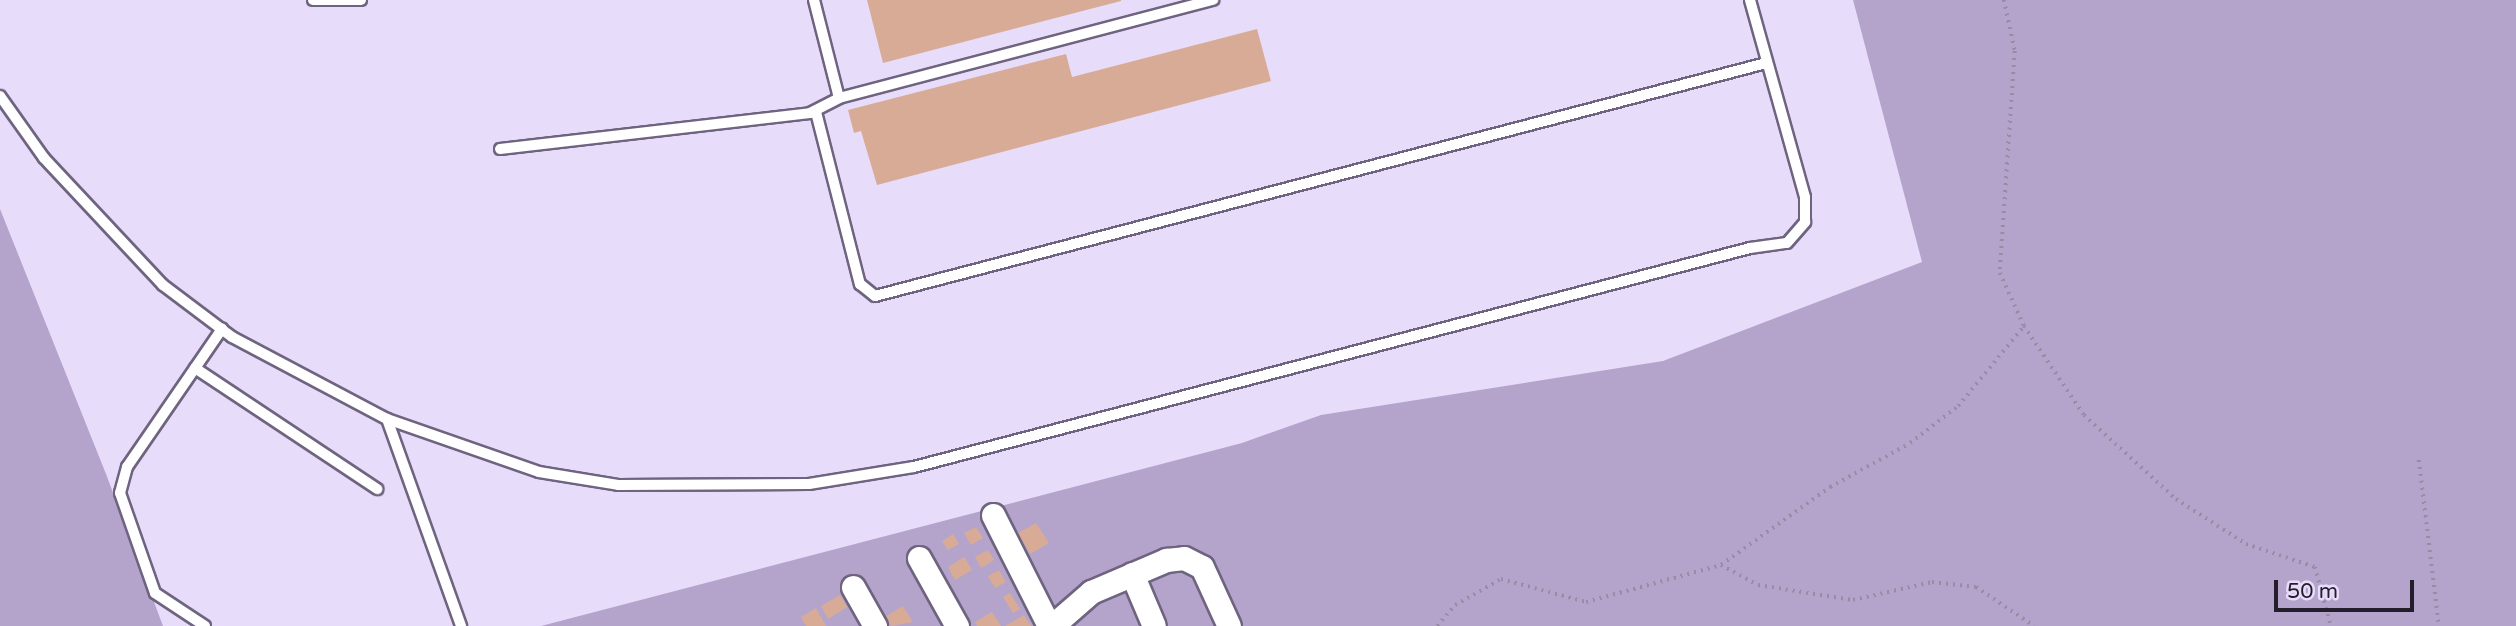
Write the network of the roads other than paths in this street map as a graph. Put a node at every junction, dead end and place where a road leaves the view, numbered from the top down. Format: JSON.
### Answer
{"nodes":[{"id":1,"x":313,"y":0,"type":"edge"},
{"id":2,"x":361,"y":0,"type":"edge"},
{"id":3,"x":814,"y":0,"type":"edge"},
{"id":4,"x":1213,"y":0,"type":"edge"},
{"id":5,"x":1750,"y":0,"type":"edge"},
{"id":6,"x":1766,"y":63,"type":"junction"},
{"id":7,"x":0,"y":96,"type":"edge"},
{"id":8,"x":839,"y":98,"type":"junction"},
{"id":9,"x":816,"y":111,"type":"junction"},
{"id":10,"x":500,"y":149,"type":"dead end"},
{"id":11,"x":222,"y":329,"type":"junction"},
{"id":12,"x":195,"y":368,"type":"junction"},
{"id":13,"x":387,"y":419,"type":"junction"},
{"id":14,"x":377,"y":489,"type":"dead end"},
{"id":15,"x":993,"y":514,"type":"dead end"},
{"id":16,"x":919,"y":558,"type":"dead end"},
{"id":17,"x":1132,"y":575,"type":"junction"},
{"id":18,"x":853,"y":587,"type":"dead end"},
{"id":19,"x":205,"y":626,"type":"edge"},
{"id":20,"x":461,"y":626,"type":"edge"},
{"id":21,"x":875,"y":626,"type":"edge"},
{"id":22,"x":957,"y":626,"type":"edge"},
{"id":23,"x":1051,"y":626,"type":"edge"},
{"id":24,"x":1154,"y":626,"type":"edge"},
{"id":25,"x":1229,"y":626,"type":"edge"}],
"edges":[{"from":1,"to":2,"type":"lane"},
{"from":3,"to":8,"type":"lane"},
{"from":4,"to":8,"type":"lane"},
{"from":5,"to":6,"type":"lane"},
{"from":6,"to":9,"type":"lane"},
{"from":6,"to":13,"type":"lane"},
{"from":7,"to":11,"type":"lane"},
{"from":8,"to":9,"type":"lane"},
{"from":9,"to":10,"type":"lane"},
{"from":11,"to":12,"type":"lane"},
{"from":11,"to":13,"type":"lane"},
{"from":12,"to":14,"type":"lane"},
{"from":12,"to":19,"type":"lane"},
{"from":13,"to":20,"type":"lane"},
{"from":15,"to":23,"type":"street"},
{"from":16,"to":22,"type":"street"},
{"from":17,"to":23,"type":"street"},
{"from":17,"to":24,"type":"street"},
{"from":17,"to":25,"type":"street"},
{"from":18,"to":21,"type":"street"}]}
